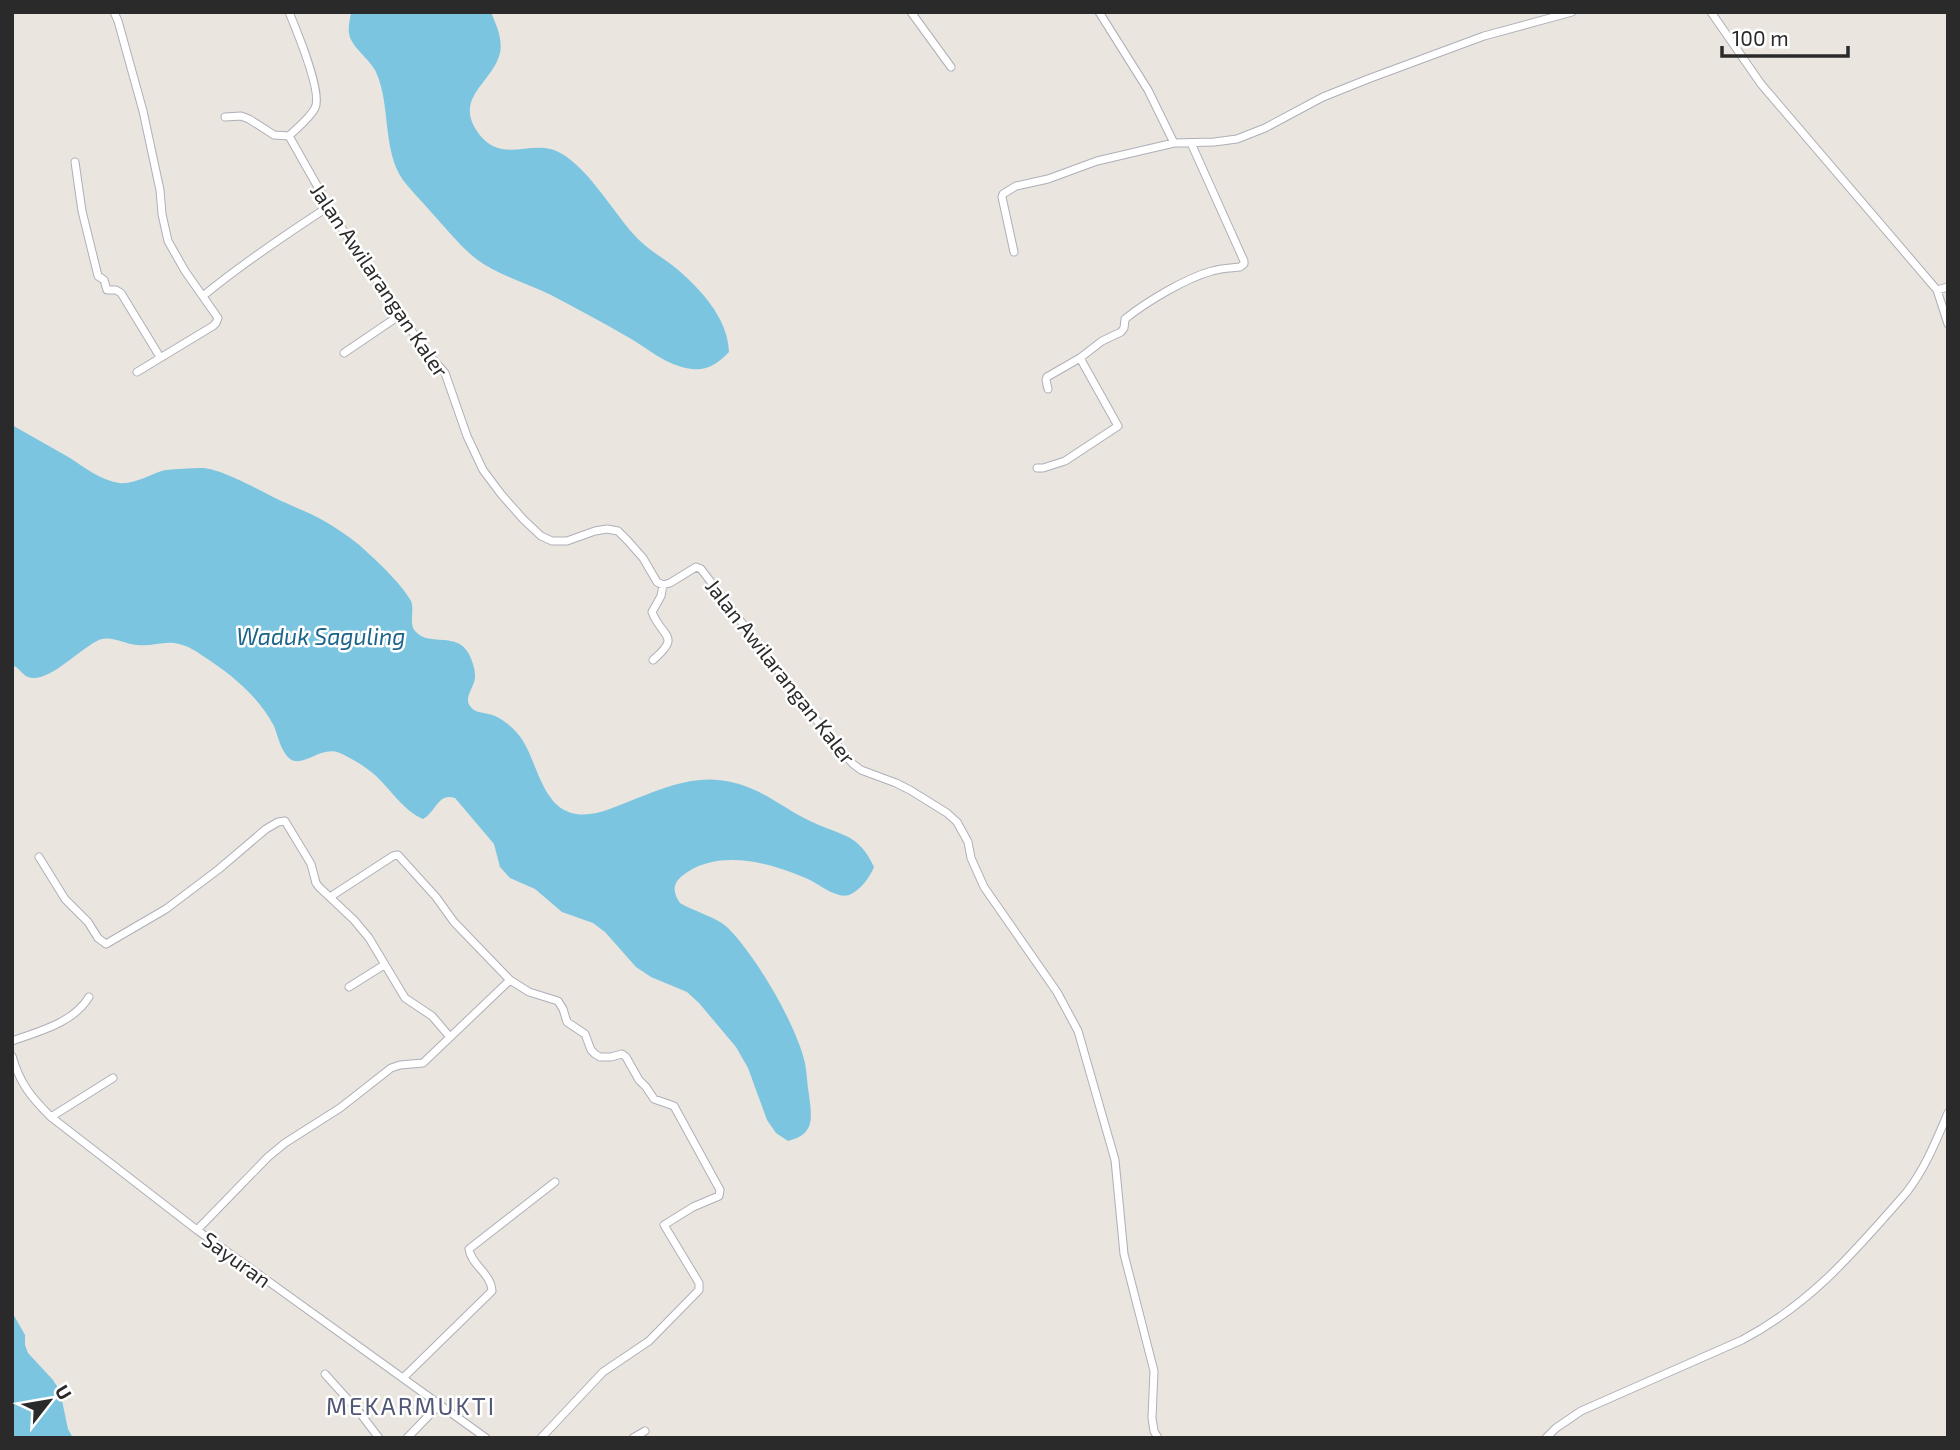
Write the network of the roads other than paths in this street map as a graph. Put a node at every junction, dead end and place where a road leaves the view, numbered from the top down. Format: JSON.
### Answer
{"nodes":[{"id":1,"x":114,"y":12,"type":"edge"},
{"id":2,"x":289,"y":12,"type":"edge"},
{"id":3,"x":911,"y":12,"type":"edge"},
{"id":4,"x":1099,"y":12,"type":"edge"},
{"id":5,"x":1572,"y":12,"type":"edge"},
{"id":6,"x":1711,"y":12,"type":"edge"},
{"id":7,"x":951,"y":67,"type":"dead end"},
{"id":8,"x":225,"y":117,"type":"dead end"},
{"id":9,"x":289,"y":136,"type":"junction"},
{"id":10,"x":1174,"y":143,"type":"junction"},
{"id":11,"x":1191,"y":143,"type":"junction"},
{"id":12,"x":75,"y":162,"type":"dead end"},
{"id":13,"x":328,"y":207,"type":"junction"},
{"id":14,"x":1014,"y":252,"type":"dead end"},
{"id":15,"x":1948,"y":287,"type":"edge"},
{"id":16,"x":1937,"y":290,"type":"junction"},
{"id":17,"x":203,"y":296,"type":"junction"},
{"id":18,"x":400,"y":315,"type":"junction"},
{"id":19,"x":1948,"y":324,"type":"edge"},
{"id":20,"x":344,"y":353,"type":"dead end"},
{"id":21,"x":160,"y":357,"type":"junction"},
{"id":22,"x":1080,"y":358,"type":"junction"},
{"id":23,"x":137,"y":372,"type":"dead end"},
{"id":24,"x":1048,"y":388,"type":"dead end"},
{"id":25,"x":1037,"y":468,"type":"dead end"},
{"id":26,"x":663,"y":585,"type":"junction"},
{"id":27,"x":653,"y":660,"type":"dead end"},
{"id":28,"x":39,"y":857,"type":"dead end"},
{"id":29,"x":330,"y":897,"type":"junction"},
{"id":30,"x":384,"y":965,"type":"junction"},
{"id":31,"x":510,"y":980,"type":"junction"},
{"id":32,"x":349,"y":987,"type":"dead end"},
{"id":33,"x":89,"y":997,"type":"dead end"},
{"id":34,"x":450,"y":1038,"type":"junction"},
{"id":35,"x":12,"y":1041,"type":"edge"},
{"id":36,"x":12,"y":1056,"type":"edge"},
{"id":37,"x":113,"y":1078,"type":"dead end"},
{"id":38,"x":16,"y":1080,"type":"edge"},
{"id":39,"x":1948,"y":1113,"type":"edge"},
{"id":40,"x":51,"y":1117,"type":"junction"},
{"id":41,"x":555,"y":1182,"type":"dead end"},
{"id":42,"x":197,"y":1230,"type":"junction"},
{"id":43,"x":325,"y":1374,"type":"dead end"},
{"id":44,"x":403,"y":1378,"type":"junction"},
{"id":45,"x":440,"y":1404,"type":"junction"},
{"id":46,"x":645,"y":1430,"type":"dead end"},
{"id":47,"x":379,"y":1438,"type":"edge"},
{"id":48,"x":407,"y":1438,"type":"edge"},
{"id":49,"x":486,"y":1438,"type":"edge"},
{"id":50,"x":541,"y":1438,"type":"edge"},
{"id":51,"x":633,"y":1438,"type":"edge"},
{"id":52,"x":1158,"y":1438,"type":"edge"},
{"id":53,"x":1546,"y":1438,"type":"edge"}],
"edges":[{"from":1,"to":17,"type":"street"},
{"from":2,"to":9,"type":"street"},
{"from":3,"to":7,"type":"street"},
{"from":4,"to":10,"type":"street"},
{"from":5,"to":11,"type":"street"},
{"from":6,"to":16,"type":"street"},
{"from":8,"to":9,"type":"street"},
{"from":9,"to":13,"type":"street","name":"Jalan Awilarangan Kaler"},
{"from":10,"to":11,"type":"street"},
{"from":10,"to":14,"type":"street"},
{"from":11,"to":22,"type":"street"},
{"from":12,"to":21,"type":"street"},
{"from":13,"to":17,"type":"street"},
{"from":13,"to":18,"type":"street","name":"Jalan Awilarangan Kaler"},
{"from":15,"to":16,"type":"street"},
{"from":16,"to":19,"type":"street"},
{"from":17,"to":21,"type":"street"},
{"from":18,"to":20,"type":"street"},
{"from":18,"to":26,"type":"street","name":"Jalan Awilarangan Kaler"},
{"from":21,"to":23,"type":"street"},
{"from":22,"to":24,"type":"street"},
{"from":22,"to":25,"type":"street"},
{"from":26,"to":27,"type":"street"},
{"from":26,"to":52,"type":"street","name":"Jalan Awilarangan Kaler"},
{"from":28,"to":29,"type":"street"},
{"from":29,"to":30,"type":"street"},
{"from":29,"to":31,"type":"street"},
{"from":30,"to":32,"type":"street"},
{"from":30,"to":34,"type":"street"},
{"from":31,"to":34,"type":"street"},
{"from":31,"to":50,"type":"street"},
{"from":33,"to":35,"type":"street"},
{"from":34,"to":42,"type":"street"},
{"from":36,"to":38,"type":"street","name":"Sayuran"},
{"from":37,"to":40,"type":"street"},
{"from":38,"to":40,"type":"street","name":"Sayuran"},
{"from":39,"to":53,"type":"street"},
{"from":40,"to":42,"type":"street","name":"Sayuran"},
{"from":41,"to":44,"type":"street"},
{"from":42,"to":44,"type":"street","name":"Sayuran"},
{"from":43,"to":47,"type":"street"},
{"from":44,"to":45,"type":"street","name":"Sayuran"},
{"from":45,"to":48,"type":"street"},
{"from":45,"to":49,"type":"street","name":"Sayuran"},
{"from":46,"to":51,"type":"street"}]}
